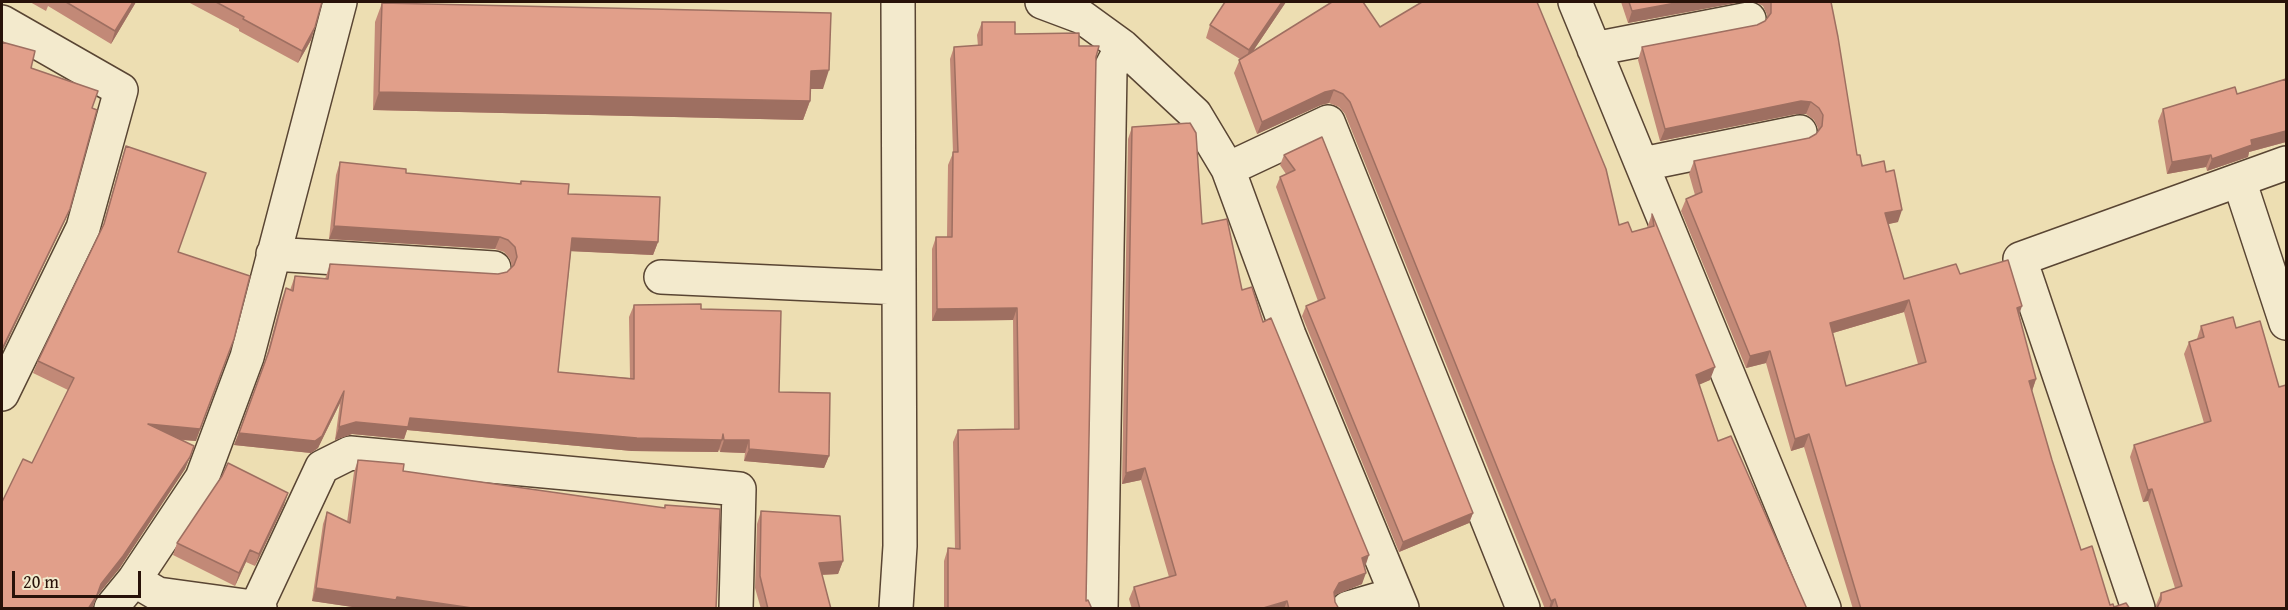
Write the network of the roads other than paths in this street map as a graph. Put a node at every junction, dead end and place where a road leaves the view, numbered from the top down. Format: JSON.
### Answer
{"nodes":[{"id":1,"x":340,"y":2,"type":"edge"},
{"id":2,"x":898,"y":2,"type":"edge"},
{"id":3,"x":1042,"y":2,"type":"edge"},
{"id":4,"x":1575,"y":2,"type":"edge"},
{"id":5,"x":1749,"y":19,"type":"dead end"},
{"id":6,"x":2,"y":22,"type":"edge"},
{"id":7,"x":1122,"y":45,"type":"junction"},
{"id":8,"x":1594,"y":49,"type":"junction"},
{"id":9,"x":1800,"y":132,"type":"dead end"},
{"id":10,"x":2286,"y":163,"type":"edge"},
{"id":11,"x":1643,"y":164,"type":"junction"},
{"id":12,"x":1228,"y":170,"type":"junction"},
{"id":13,"x":2239,"y":180,"type":"junction"},
{"id":14,"x":273,"y":254,"type":"junction"},
{"id":15,"x":494,"y":268,"type":"dead end"},
{"id":16,"x":661,"y":277,"type":"dead end"},
{"id":17,"x":899,"y":288,"type":"junction"},
{"id":18,"x":2286,"y":323,"type":"edge"},
{"id":19,"x":2,"y":394,"type":"edge"},
{"id":20,"x":134,"y":580,"type":"junction"},
{"id":21,"x":1399,"y":601,"type":"edge"},
{"id":22,"x":243,"y":607,"type":"edge"},
{"id":23,"x":111,"y":609,"type":"edge"},
{"id":24,"x":736,"y":609,"type":"edge"},
{"id":25,"x":896,"y":609,"type":"edge"},
{"id":26,"x":1101,"y":609,"type":"edge"},
{"id":27,"x":1348,"y":609,"type":"edge"},
{"id":28,"x":1524,"y":609,"type":"edge"},
{"id":29,"x":1824,"y":609,"type":"edge"},
{"id":30,"x":2138,"y":609,"type":"edge"}],
"edges":[{"from":1,"to":14,"type":"street"},
{"from":2,"to":17,"type":"street"},
{"from":3,"to":7,"type":"street"},
{"from":4,"to":8,"type":"street"},
{"from":5,"to":8,"type":"street"},
{"from":6,"to":19,"type":"street"},
{"from":7,"to":12,"type":"street"},
{"from":7,"to":26,"type":"street"},
{"from":8,"to":11,"type":"street"},
{"from":9,"to":11,"type":"street"},
{"from":10,"to":13,"type":"street"},
{"from":11,"to":29,"type":"street"},
{"from":12,"to":21,"type":"street"},
{"from":12,"to":28,"type":"street"},
{"from":13,"to":18,"type":"street"},
{"from":13,"to":30,"type":"street"},
{"from":14,"to":15,"type":"street"},
{"from":14,"to":20,"type":"street"},
{"from":16,"to":17,"type":"street"},
{"from":17,"to":25,"type":"street"},
{"from":20,"to":22,"type":"street"},
{"from":20,"to":23,"type":"street"},
{"from":21,"to":27,"type":"street"},
{"from":22,"to":24,"type":"street"}]}
